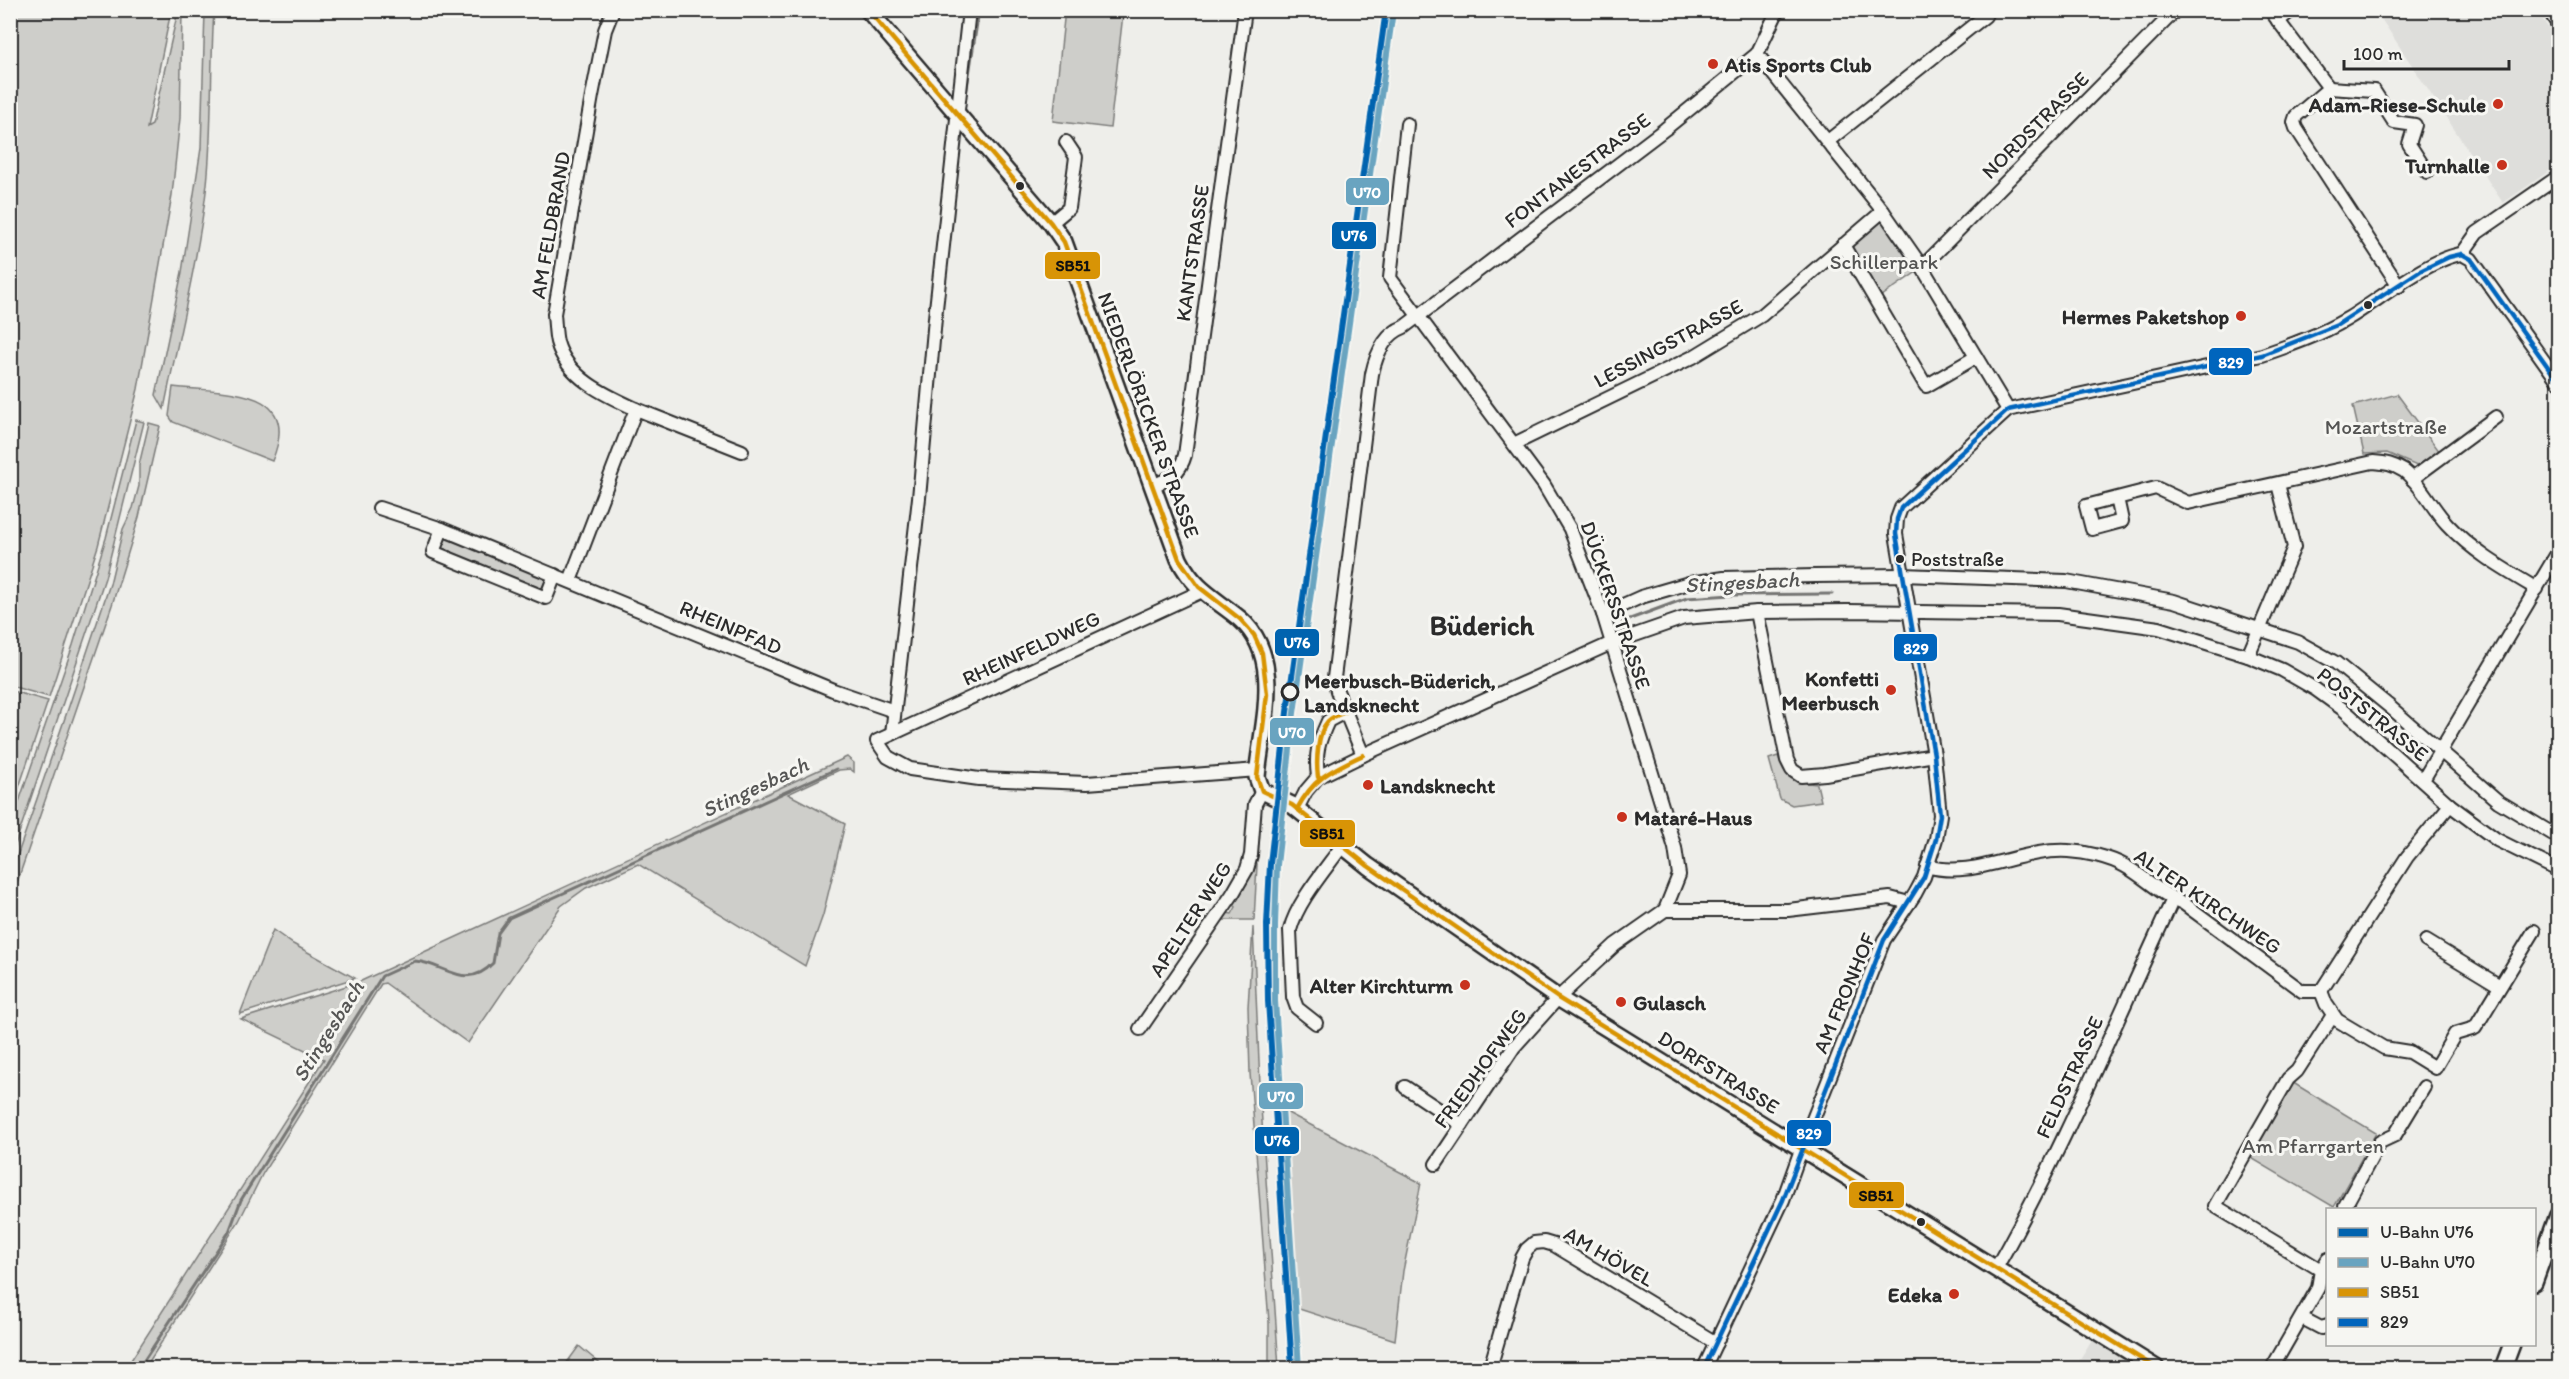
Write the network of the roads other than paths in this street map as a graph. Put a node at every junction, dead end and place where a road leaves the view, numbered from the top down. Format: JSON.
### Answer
{"nodes":[{"id":1,"x":613,"y":10,"type":"edge"},
{"id":2,"x":868,"y":10,"type":"edge"},
{"id":3,"x":969,"y":10,"type":"edge"},
{"id":4,"x":1245,"y":10,"type":"edge"},
{"id":5,"x":1778,"y":10,"type":"edge"},
{"id":6,"x":1988,"y":10,"type":"edge"},
{"id":7,"x":2176,"y":10,"type":"edge"},
{"id":8,"x":2270,"y":10,"type":"edge"},
{"id":9,"x":2292,"y":10,"type":"edge"},
{"id":10,"x":2549,"y":10,"type":"edge"},
{"id":11,"x":2278,"y":21,"type":"junction"},
{"id":12,"x":2559,"y":25,"type":"edge"},
{"id":13,"x":1757,"y":54,"type":"junction"},
{"id":14,"x":2329,"y":88,"type":"junction"},
{"id":15,"x":957,"y":112,"type":"junction"},
{"id":16,"x":1407,"y":124,"type":"dead end"},
{"id":17,"x":1828,"y":141,"type":"junction"},
{"id":18,"x":1066,"y":142,"type":"dead end"},
{"id":19,"x":2427,"y":172,"type":"dead end"},
{"id":20,"x":2559,"y":177,"type":"edge"},
{"id":21,"x":1883,"y":211,"type":"junction"},
{"id":22,"x":1051,"y":223,"type":"junction"},
{"id":23,"x":1843,"y":245,"type":"junction"},
{"id":24,"x":2462,"y":254,"type":"junction"},
{"id":25,"x":1922,"y":267,"type":"junction"},
{"id":26,"x":2399,"y":286,"type":"junction"},
{"id":27,"x":1419,"y":314,"type":"junction"},
{"id":28,"x":1976,"y":357,"type":"junction"},
{"id":29,"x":2559,"y":381,"type":"edge"},
{"id":30,"x":636,"y":409,"type":"junction"},
{"id":31,"x":2008,"y":410,"type":"junction"},
{"id":32,"x":2496,"y":417,"type":"dead end"},
{"id":33,"x":1514,"y":444,"type":"junction"},
{"id":34,"x":742,"y":451,"type":"dead end"},
{"id":35,"x":2412,"y":479,"type":"junction"},
{"id":36,"x":2278,"y":484,"type":"junction"},
{"id":37,"x":1154,"y":485,"type":"junction"},
{"id":38,"x":2116,"y":498,"type":"dead end"},
{"id":39,"x":379,"y":508,"type":"dead end"},
{"id":40,"x":442,"y":529,"type":"junction"},
{"id":41,"x":2559,"y":552,"type":"edge"},
{"id":42,"x":555,"y":574,"type":"junction"},
{"id":43,"x":1902,"y":575,"type":"junction"},
{"id":44,"x":570,"y":581,"type":"junction"},
{"id":45,"x":2537,"y":589,"type":"junction"},
{"id":46,"x":1202,"y":591,"type":"junction"},
{"id":47,"x":1908,"y":611,"type":"junction"},
{"id":48,"x":1757,"y":612,"type":"junction"},
{"id":49,"x":1603,"y":614,"type":"junction"},
{"id":50,"x":2259,"y":627,"type":"junction"},
{"id":51,"x":1612,"y":643,"type":"junction"},
{"id":52,"x":2248,"y":656,"type":"junction"},
{"id":53,"x":894,"y":711,"type":"junction"},
{"id":54,"x":1345,"y":712,"type":"junction"},
{"id":55,"x":892,"y":734,"type":"junction"},
{"id":56,"x":2441,"y":751,"type":"junction"},
{"id":57,"x":1363,"y":755,"type":"junction"},
{"id":58,"x":1934,"y":755,"type":"junction"},
{"id":59,"x":1257,"y":770,"type":"junction"},
{"id":60,"x":1318,"y":777,"type":"junction"},
{"id":61,"x":2423,"y":780,"type":"junction"},
{"id":62,"x":1266,"y":793,"type":"junction"},
{"id":63,"x":2450,"y":805,"type":"junction"},
{"id":64,"x":1298,"y":809,"type":"junction"},
{"id":65,"x":2559,"y":837,"type":"edge"},
{"id":66,"x":1342,"y":846,"type":"junction"},
{"id":67,"x":1927,"y":866,"type":"junction"},
{"id":68,"x":2559,"y":870,"type":"edge"},
{"id":69,"x":2173,"y":899,"type":"junction"},
{"id":70,"x":1909,"y":903,"type":"junction"},
{"id":71,"x":1665,"y":910,"type":"junction"},
{"id":72,"x":2534,"y":931,"type":"dead end"},
{"id":73,"x":2426,"y":941,"type":"dead end"},
{"id":74,"x":2500,"y":986,"type":"junction"},
{"id":75,"x":2321,"y":991,"type":"junction"},
{"id":76,"x":1558,"y":998,"type":"junction"},
{"id":77,"x":2333,"y":1015,"type":"junction"},
{"id":78,"x":1316,"y":1023,"type":"dead end"},
{"id":79,"x":1140,"y":1029,"type":"dead end"},
{"id":80,"x":1405,"y":1087,"type":"dead end"},
{"id":81,"x":2424,"y":1087,"type":"dead end"},
{"id":82,"x":1462,"y":1125,"type":"junction"},
{"id":83,"x":1802,"y":1148,"type":"junction"},
{"id":84,"x":1436,"y":1164,"type":"dead end"},
{"id":85,"x":2346,"y":1208,"type":"edge"},
{"id":86,"x":2559,"y":1215,"type":"edge"},
{"id":87,"x":2324,"y":1265,"type":"edge"},
{"id":88,"x":1996,"y":1268,"type":"junction"},
{"id":89,"x":2536,"y":1279,"type":"edge"},
{"id":90,"x":2302,"y":1318,"type":"junction"},
{"id":91,"x":2326,"y":1327,"type":"edge"},
{"id":92,"x":1716,"y":1344,"type":"junction"},
{"id":93,"x":2511,"y":1346,"type":"edge"},
{"id":94,"x":1490,"y":1368,"type":"edge"},
{"id":95,"x":1704,"y":1368,"type":"edge"},
{"id":96,"x":2156,"y":1368,"type":"edge"},
{"id":97,"x":2272,"y":1368,"type":"edge"},
{"id":98,"x":2503,"y":1368,"type":"edge"}],
"edges":[{"from":1,"to":30,"type":"street","name":"AM FELDBRAND"},
{"from":2,"to":15,"type":"main road","name":"NIEDERLÖRICKER STRASSE"},
{"from":3,"to":15,"type":"street"},
{"from":4,"to":37,"type":"street","name":"KANTSTRASSE"},
{"from":5,"to":13,"type":"street"},
{"from":6,"to":17,"type":"street"},
{"from":7,"to":25,"type":"street","name":"NORDSTRASSE"},
{"from":8,"to":11,"type":"street"},
{"from":9,"to":11,"type":"street"},
{"from":10,"to":12,"type":"street"},
{"from":11,"to":14,"type":"street"},
{"from":13,"to":17,"type":"street"},
{"from":13,"to":27,"type":"street","name":"FONTANESTRASSE"},
{"from":14,"to":19,"type":"street"},
{"from":14,"to":26,"type":"street"},
{"from":15,"to":22,"type":"main road","name":"NIEDERLÖRICKER STRASSE"},
{"from":15,"to":53,"type":"street"},
{"from":16,"to":27,"type":"street","name":"DÜCKERSSTRASSE"},
{"from":17,"to":21,"type":"street"},
{"from":18,"to":22,"type":"street"},
{"from":20,"to":24,"type":"street"},
{"from":21,"to":23,"type":"street","name":"LESSINGSTRASSE"},
{"from":21,"to":25,"type":"street"},
{"from":22,"to":37,"type":"main road","name":"NIEDERLÖRICKER STRASSE"},
{"from":23,"to":28,"type":"street"},
{"from":23,"to":33,"type":"street","name":"LESSINGSTRASSE"},
{"from":24,"to":26,"type":"street"},
{"from":24,"to":29,"type":"street"},
{"from":25,"to":28,"type":"street"},
{"from":26,"to":31,"type":"street"},
{"from":27,"to":33,"type":"street","name":"DÜCKERSSTRASSE"},
{"from":27,"to":54,"type":"street","name":"FONTANESTRASSE"},
{"from":28,"to":31,"type":"street"},
{"from":30,"to":34,"type":"street","name":"AM FELDBRAND"},
{"from":30,"to":44,"type":"street"},
{"from":31,"to":43,"type":"street","name":"AM FRONHOF"},
{"from":32,"to":35,"type":"street"},
{"from":33,"to":49,"type":"street","name":"DÜCKERSSTRASSE"},
{"from":35,"to":36,"type":"street"},
{"from":35,"to":45,"type":"street"},
{"from":36,"to":38,"type":"street"},
{"from":36,"to":50,"type":"street"},
{"from":37,"to":46,"type":"main road","name":"NIEDERLÖRICKER STRASSE"},
{"from":39,"to":40,"type":"street","name":"RHEINPFAD"},
{"from":40,"to":42,"type":"street","name":"RHEINPFAD"},
{"from":40,"to":42,"type":"street"},
{"from":41,"to":45,"type":"street"},
{"from":42,"to":44,"type":"street","name":"RHEINPFAD"},
{"from":43,"to":47,"type":"street","name":"AM FRONHOF"},
{"from":43,"to":49,"type":"street","name":"POSTSTRASSE"},
{"from":43,"to":50,"type":"street","name":"POSTSTRASSE"},
{"from":44,"to":53,"type":"street","name":"RHEINPFAD"},
{"from":45,"to":56,"type":"street"},
{"from":46,"to":55,"type":"street","name":"RHEINFELDWEG"},
{"from":46,"to":59,"type":"main road","name":"NIEDERLÖRICKER STRASSE"},
{"from":47,"to":48,"type":"street","name":"POSTSTRASSE"},
{"from":47,"to":52,"type":"street","name":"POSTSTRASSE"},
{"from":47,"to":58,"type":"street","name":"AM FRONHOF"},
{"from":48,"to":51,"type":"street","name":"POSTSTRASSE"},
{"from":48,"to":58,"type":"street"},
{"from":49,"to":51,"type":"street","name":"DÜCKERSSTRASSE"},
{"from":50,"to":52,"type":"street"},
{"from":50,"to":56,"type":"street","name":"POSTSTRASSE"},
{"from":51,"to":57,"type":"street","name":"POSTSTRASSE"},
{"from":51,"to":71,"type":"street","name":"DÜCKERSSTRASSE"},
{"from":52,"to":61,"type":"street","name":"POSTSTRASSE"},
{"from":53,"to":55,"type":"street"},
{"from":54,"to":57,"type":"street","name":"FONTANESTRASSE"},
{"from":54,"to":60,"type":"street"},
{"from":55,"to":59,"type":"street","name":"RHEINFELDWEG"},
{"from":56,"to":61,"type":"street"},
{"from":56,"to":65,"type":"street","name":"POSTSTRASSE"},
{"from":57,"to":60,"type":"street","name":"POSTSTRASSE"},
{"from":58,"to":67,"type":"street","name":"AM FRONHOF"},
{"from":59,"to":62,"type":"main road","name":"NIEDERLÖRICKER STRASSE"},
{"from":60,"to":64,"type":"street","name":"POSTSTRASSE"},
{"from":61,"to":63,"type":"street","name":"POSTSTRASSE"},
{"from":62,"to":64,"type":"main road","name":"DORFSTRASSE"},
{"from":62,"to":79,"type":"street","name":"APELTER WEG"},
{"from":63,"to":68,"type":"street","name":"POSTSTRASSE"},
{"from":63,"to":75,"type":"street"},
{"from":64,"to":66,"type":"main road","name":"DORFSTRASSE"},
{"from":66,"to":76,"type":"main road","name":"DORFSTRASSE"},
{"from":66,"to":78,"type":"street"},
{"from":67,"to":69,"type":"street","name":"ALTER KIRCHWEG"},
{"from":67,"to":70,"type":"street","name":"AM FRONHOF"},
{"from":69,"to":75,"type":"street","name":"ALTER KIRCHWEG"},
{"from":69,"to":88,"type":"street","name":"FELDSTRASSE"},
{"from":70,"to":71,"type":"street"},
{"from":70,"to":83,"type":"street","name":"AM FRONHOF"},
{"from":71,"to":76,"type":"street"},
{"from":72,"to":74,"type":"street"},
{"from":73,"to":74,"type":"street"},
{"from":74,"to":77,"type":"street"},
{"from":75,"to":77,"type":"street"},
{"from":76,"to":82,"type":"street","name":"FRIEDHOFWEG"},
{"from":76,"to":83,"type":"main road","name":"DORFSTRASSE"},
{"from":77,"to":87,"type":"street"},
{"from":80,"to":82,"type":"street"},
{"from":81,"to":85,"type":"street"},
{"from":82,"to":84,"type":"street","name":"FRIEDHOFWEG"},
{"from":83,"to":88,"type":"main road","name":"DORFSTRASSE"},
{"from":83,"to":92,"type":"street","name":"AM FRONHOF"},
{"from":86,"to":89,"type":"main road"},
{"from":87,"to":90,"type":"street"},
{"from":88,"to":96,"type":"main road","name":"DORFSTRASSE"},
{"from":90,"to":91,"type":"street"},
{"from":90,"to":97,"type":"street"},
{"from":92,"to":94,"type":"street","name":"AM HÖVEL"},
{"from":92,"to":95,"type":"street","name":"AM FRONHOF"},
{"from":93,"to":98,"type":"main road"}]}
